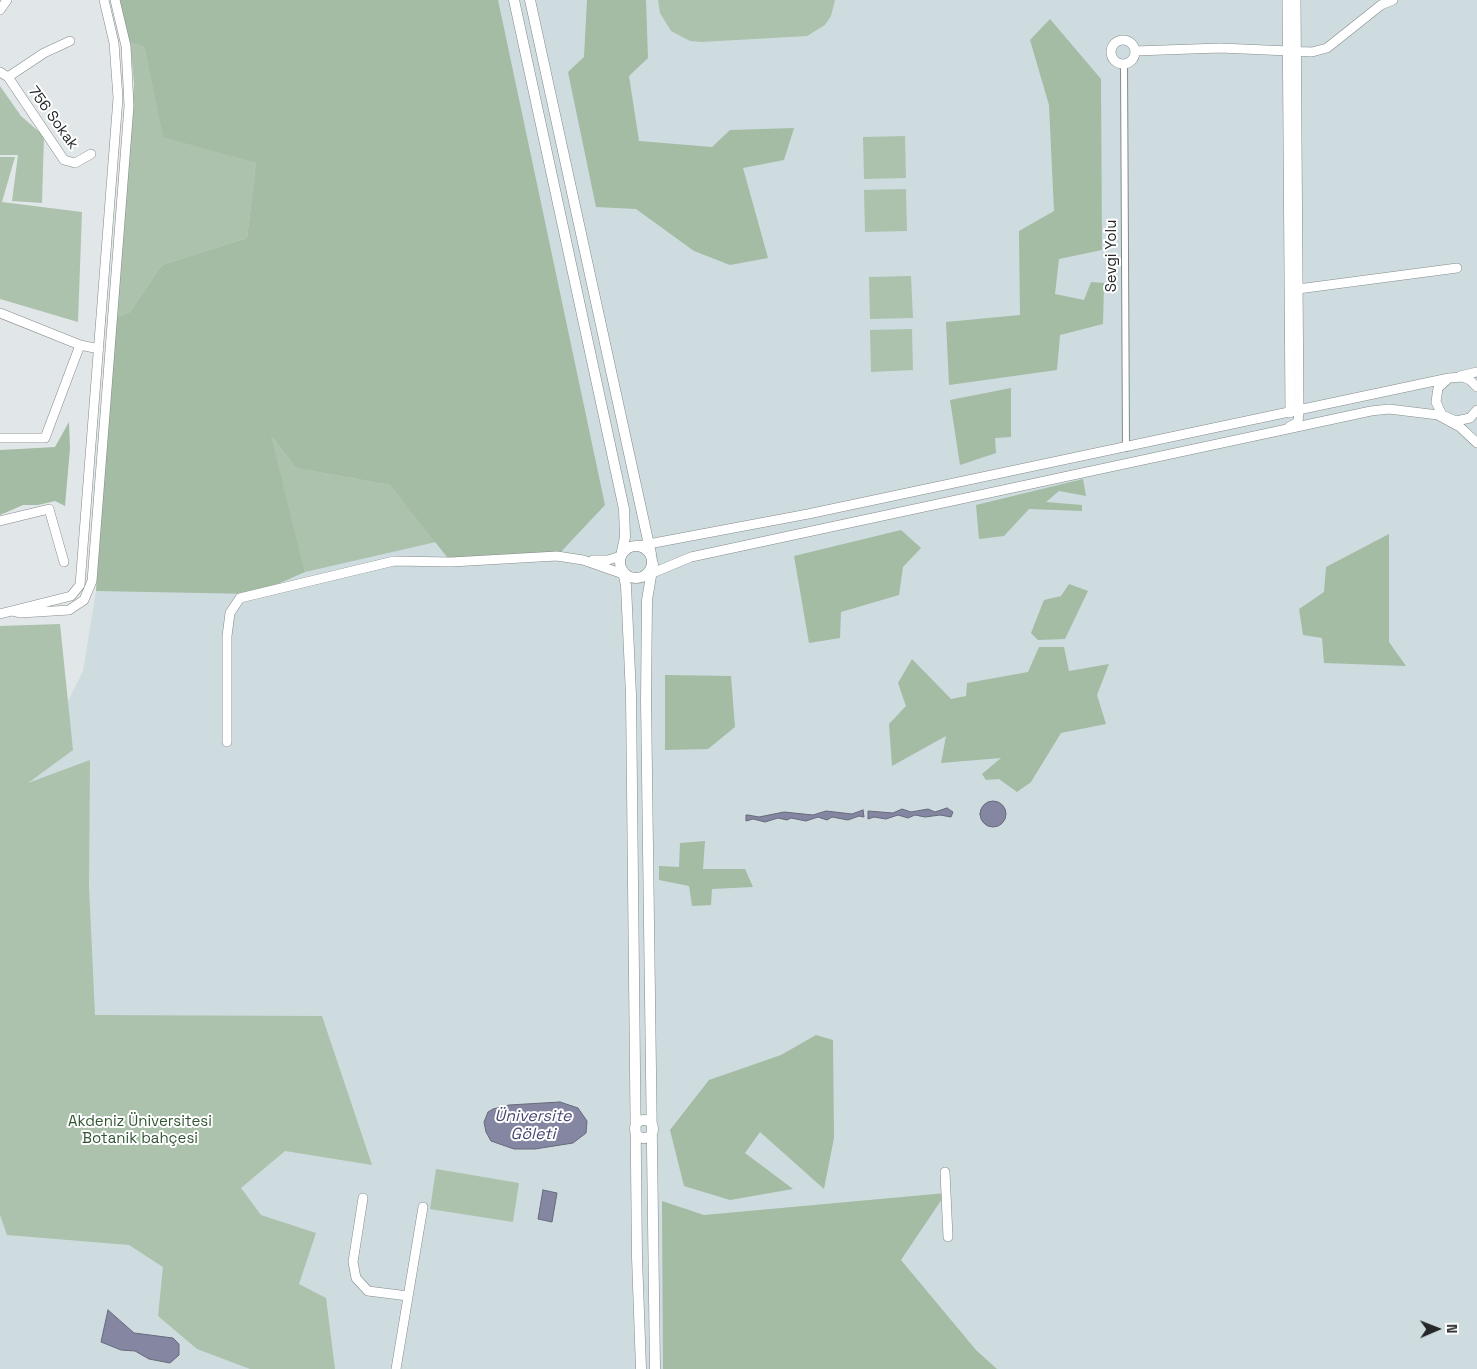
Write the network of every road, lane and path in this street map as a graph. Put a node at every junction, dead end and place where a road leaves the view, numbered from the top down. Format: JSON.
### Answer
{"nodes":[{"id":1,"x":7,"y":0,"type":"edge"},
{"id":2,"x":104,"y":0,"type":"edge"},
{"id":3,"x":115,"y":0,"type":"edge"},
{"id":4,"x":514,"y":0,"type":"edge"},
{"id":5,"x":530,"y":0,"type":"edge"},
{"id":6,"x":1287,"y":0,"type":"edge"},
{"id":7,"x":1296,"y":0,"type":"edge"},
{"id":8,"x":1393,"y":0,"type":"edge"},
{"id":9,"x":0,"y":10,"type":"edge"},
{"id":10,"x":70,"y":41,"type":"dead end"},
{"id":11,"x":1135,"y":51,"type":"junction"},
{"id":12,"x":1292,"y":52,"type":"junction"},
{"id":13,"x":1124,"y":64,"type":"junction"},
{"id":14,"x":0,"y":72,"type":"edge"},
{"id":15,"x":8,"y":77,"type":"junction"},
{"id":16,"x":91,"y":154,"type":"dead end"},
{"id":17,"x":1457,"y":268,"type":"dead end"},
{"id":18,"x":1298,"y":289,"type":"junction"},
{"id":19,"x":0,"y":313,"type":"edge"},
{"id":20,"x":80,"y":345,"type":"junction"},
{"id":21,"x":99,"y":349,"type":"junction"},
{"id":22,"x":1477,"y":372,"type":"edge"},
{"id":23,"x":1453,"y":377,"type":"junction"},
{"id":24,"x":1477,"y":387,"type":"edge"},
{"id":25,"x":1477,"y":410,"type":"edge"},
{"id":26,"x":1295,"y":412,"type":"junction"},
{"id":27,"x":1449,"y":419,"type":"junction"},
{"id":28,"x":1268,"y":434,"type":"junction"},
{"id":29,"x":0,"y":438,"type":"edge"},
{"id":30,"x":1477,"y":443,"type":"edge"},
{"id":31,"x":1126,"y":448,"type":"junction"},
{"id":32,"x":0,"y":521,"type":"edge"},
{"id":33,"x":621,"y":556,"type":"junction"},
{"id":34,"x":583,"y":560,"type":"junction"},
{"id":35,"x":647,"y":560,"type":"junction"},
{"id":36,"x":64,"y":562,"type":"dead end"},
{"id":37,"x":624,"y":573,"type":"junction"},
{"id":38,"x":12,"y":611,"type":"junction"},
{"id":39,"x":0,"y":614,"type":"edge"},
{"id":40,"x":227,"y":742,"type":"dead end"},
{"id":41,"x":635,"y":1129,"type":"junction"},
{"id":42,"x":653,"y":1129,"type":"junction"},
{"id":43,"x":945,"y":1172,"type":"dead end"},
{"id":44,"x":363,"y":1198,"type":"dead end"},
{"id":45,"x":423,"y":1207,"type":"dead end"},
{"id":46,"x":948,"y":1237,"type":"dead end"},
{"id":47,"x":408,"y":1296,"type":"junction"},
{"id":48,"x":640,"y":1332,"type":"junction"},
{"id":49,"x":655,"y":1333,"type":"junction"},
{"id":50,"x":396,"y":1369,"type":"edge"},
{"id":51,"x":640,"y":1369,"type":"edge"},
{"id":52,"x":656,"y":1369,"type":"edge"}],
"edges":[{"from":1,"to":9,"type":"street"},
{"from":2,"to":21,"type":"street"},
{"from":3,"to":38,"type":"street"},
{"from":4,"to":33,"type":"street"},
{"from":5,"to":35,"type":"street"},
{"from":6,"to":12,"type":"street"},
{"from":7,"to":12,"type":"street"},
{"from":8,"to":12,"type":"street"},
{"from":10,"to":15,"type":"street"},
{"from":11,"to":12,"type":"street"},
{"from":11,"to":13,"type":"street"},
{"from":11,"to":13,"type":"street"},
{"from":12,"to":18,"type":"street"},
{"from":12,"to":26,"type":"street"},
{"from":13,"to":31,"type":"street","name":"Sevgi Yolu"},
{"from":14,"to":15,"type":"street","name":"756 Sokak"},
{"from":15,"to":16,"type":"street","name":"756 Sokak"},
{"from":17,"to":18,"type":"street"},
{"from":18,"to":26,"type":"street"},
{"from":19,"to":20,"type":"street"},
{"from":20,"to":21,"type":"street"},
{"from":20,"to":29,"type":"street"},
{"from":21,"to":38,"type":"street"},
{"from":22,"to":23,"type":"street"},
{"from":23,"to":24,"type":"street"},
{"from":23,"to":26,"type":"street"},
{"from":23,"to":27,"type":"street"},
{"from":25,"to":27,"type":"street"},
{"from":26,"to":28,"type":"street"},
{"from":26,"to":31,"type":"street"},
{"from":27,"to":28,"type":"street"},
{"from":27,"to":30,"type":"street"},
{"from":28,"to":35,"type":"street"},
{"from":31,"to":35,"type":"street"},
{"from":32,"to":36,"type":"street"},
{"from":33,"to":34,"type":"street"},
{"from":33,"to":35,"type":"street"},
{"from":33,"to":37,"type":"street"},
{"from":34,"to":37,"type":"street"},
{"from":34,"to":40,"type":"street"},
{"from":35,"to":37,"type":"street"},
{"from":35,"to":42,"type":"street"},
{"from":37,"to":41,"type":"street"},
{"from":38,"to":39,"type":"street"},
{"from":41,"to":42,"type":"street"},
{"from":41,"to":48,"type":"street"},
{"from":42,"to":49,"type":"street"},
{"from":43,"to":46,"type":"street"},
{"from":44,"to":47,"type":"street"},
{"from":45,"to":47,"type":"street"},
{"from":47,"to":50,"type":"street"},
{"from":48,"to":49,"type":"street"},
{"from":48,"to":51,"type":"street"},
{"from":49,"to":52,"type":"street"}]}
